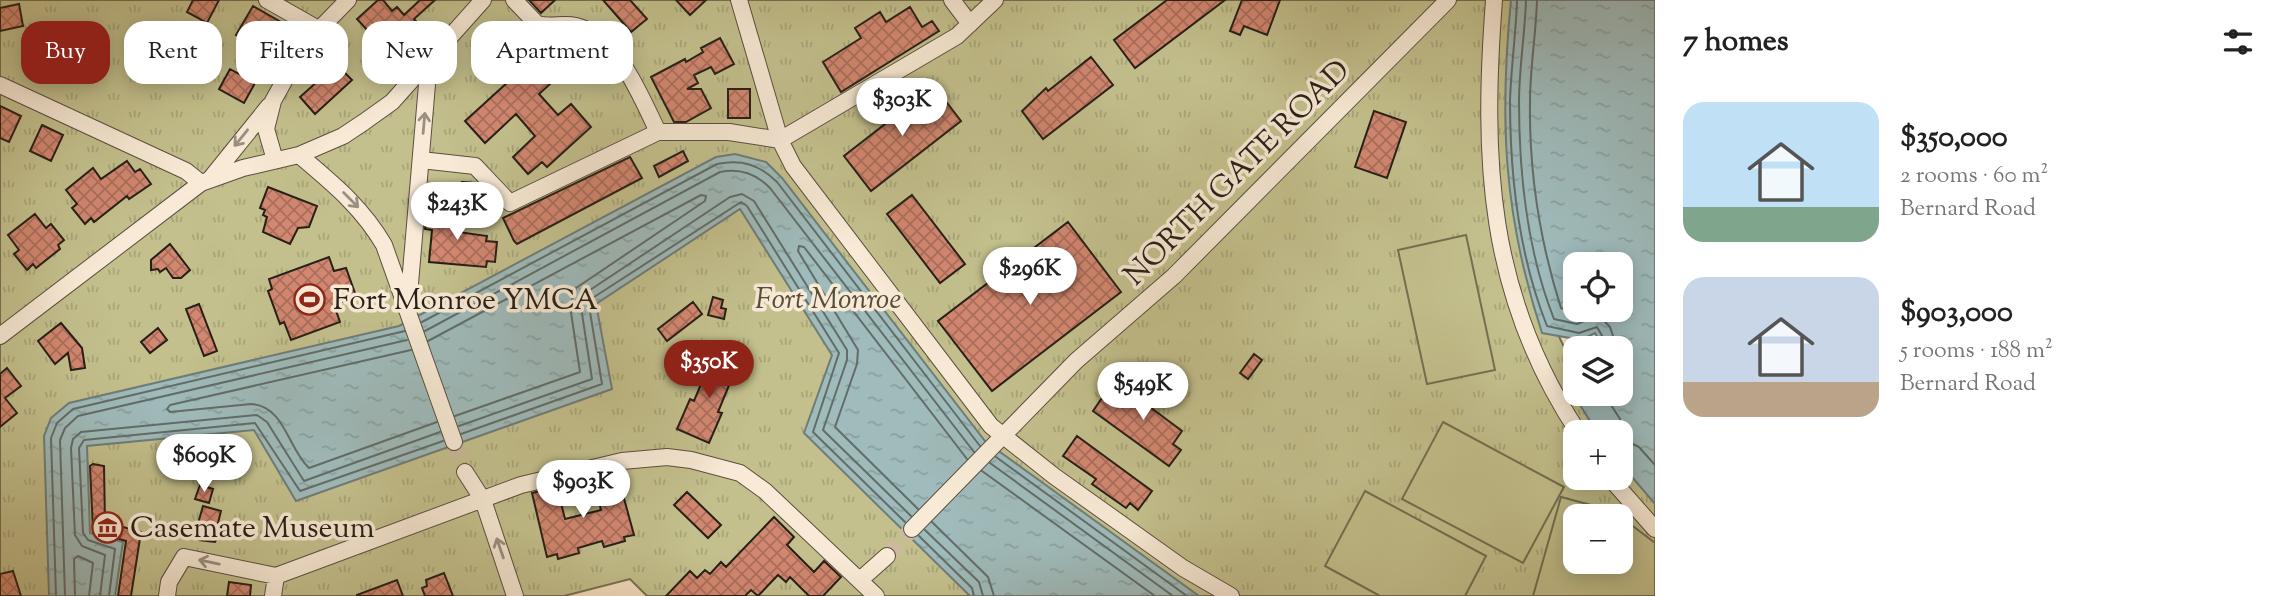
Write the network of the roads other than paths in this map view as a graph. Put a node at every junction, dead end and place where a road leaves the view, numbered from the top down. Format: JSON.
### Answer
{"nodes":[{"id":1,"x":267,"y":0,"type":"edge"},
{"id":2,"x":348,"y":0,"type":"edge"},
{"id":3,"x":483,"y":0,"type":"edge"},
{"id":4,"x":514,"y":0,"type":"edge"},
{"id":5,"x":739,"y":0,"type":"edge"},
{"id":6,"x":952,"y":0,"type":"edge"},
{"id":7,"x":995,"y":0,"type":"edge"},
{"id":8,"x":1448,"y":0,"type":"edge"},
{"id":9,"x":1494,"y":0,"type":"edge"},
{"id":10,"x":304,"y":21,"type":"edge"},
{"id":11,"x":328,"y":21,"type":"edge"},
{"id":12,"x":970,"y":24,"type":"junction"},
{"id":13,"x":457,"y":29,"type":"edge"},
{"id":14,"x":282,"y":84,"type":"edge"},
{"id":15,"x":408,"y":84,"type":"edge"},
{"id":16,"x":427,"y":84,"type":"edge"},
{"id":17,"x":0,"y":85,"type":"edge"},
{"id":18,"x":273,"y":101,"type":"junction"},
{"id":19,"x":658,"y":132,"type":"junction"},
{"id":20,"x":780,"y":140,"type":"junction"},
{"id":21,"x":299,"y":155,"type":"junction"},
{"id":22,"x":275,"y":160,"type":"junction"},
{"id":23,"x":421,"y":160,"type":"junction"},
{"id":24,"x":206,"y":180,"type":"junction"},
{"id":25,"x":384,"y":245,"type":"junction"},
{"id":26,"x":414,"y":245,"type":"junction"},
{"id":27,"x":408,"y":313,"type":"junction"},
{"id":28,"x":0,"y":336,"type":"edge"},
{"id":29,"x":1571,"y":420,"type":"edge"},
{"id":30,"x":1000,"y":439,"type":"junction"},
{"id":31,"x":454,"y":443,"type":"tunnel mouth"},
{"id":32,"x":466,"y":472,"type":"tunnel mouth"},
{"id":33,"x":1621,"y":490,"type":"edge"},
{"id":34,"x":483,"y":500,"type":"junction"},
{"id":35,"x":912,"y":529,"type":"tunnel mouth"},
{"id":36,"x":1655,"y":529,"type":"edge"},
{"id":37,"x":887,"y":556,"type":"tunnel mouth"},
{"id":38,"x":276,"y":576,"type":"junction"},
{"id":39,"x":860,"y":580,"type":"junction"},
{"id":40,"x":167,"y":596,"type":"edge"},
{"id":41,"x":273,"y":596,"type":"edge"},
{"id":42,"x":514,"y":596,"type":"edge"},
{"id":43,"x":876,"y":596,"type":"edge"},
{"id":44,"x":1231,"y":596,"type":"edge"}],
"edges":[{"from":1,"to":10,"type":"street"},
{"from":2,"to":11,"type":"street"},
{"from":3,"to":13,"type":"street"},
{"from":4,"to":19,"type":"street"},
{"from":5,"to":20,"type":"street"},
{"from":6,"to":12,"type":"street"},
{"from":7,"to":12,"type":"street"},
{"from":8,"to":30,"type":"street","name":"NORTH GATE ROAD"},
{"from":9,"to":29,"type":"street"},
{"from":12,"to":20,"type":"street"},
{"from":14,"to":18,"type":"street"},
{"from":15,"to":21,"type":"street"},
{"from":23,"to":16,"type":"street","one_way":true},
{"from":17,"to":24,"type":"street"},
{"from":18,"to":22,"type":"street"},
{"from":18,"to":24,"type":"street","one_way":true},
{"from":19,"to":20,"type":"street"},
{"from":19,"to":23,"type":"street"},
{"from":20,"to":30,"type":"street"},
{"from":21,"to":22,"type":"street"},
{"from":21,"to":25,"type":"street","one_way":true},
{"from":22,"to":24,"type":"street"},
{"from":23,"to":26,"type":"street"},
{"from":24,"to":28,"type":"street"},
{"from":25,"to":26,"type":"street"},
{"from":25,"to":27,"type":"street"},
{"from":26,"to":27,"type":"street"},
{"from":27,"to":31,"type":"street"},
{"from":30,"to":35,"type":"street","name":"NORTH GATE ROAD"},
{"from":30,"to":44,"type":"street"},
{"from":32,"to":34,"type":"street"},
{"from":33,"to":36,"type":"street"},
{"from":34,"to":38,"type":"street"},
{"from":34,"to":39,"type":"street"},
{"from":42,"to":34,"type":"street","one_way":true},
{"from":37,"to":39,"type":"street"},
{"from":38,"to":40,"type":"street","one_way":true},
{"from":38,"to":41,"type":"street"},
{"from":39,"to":43,"type":"street"}]}
